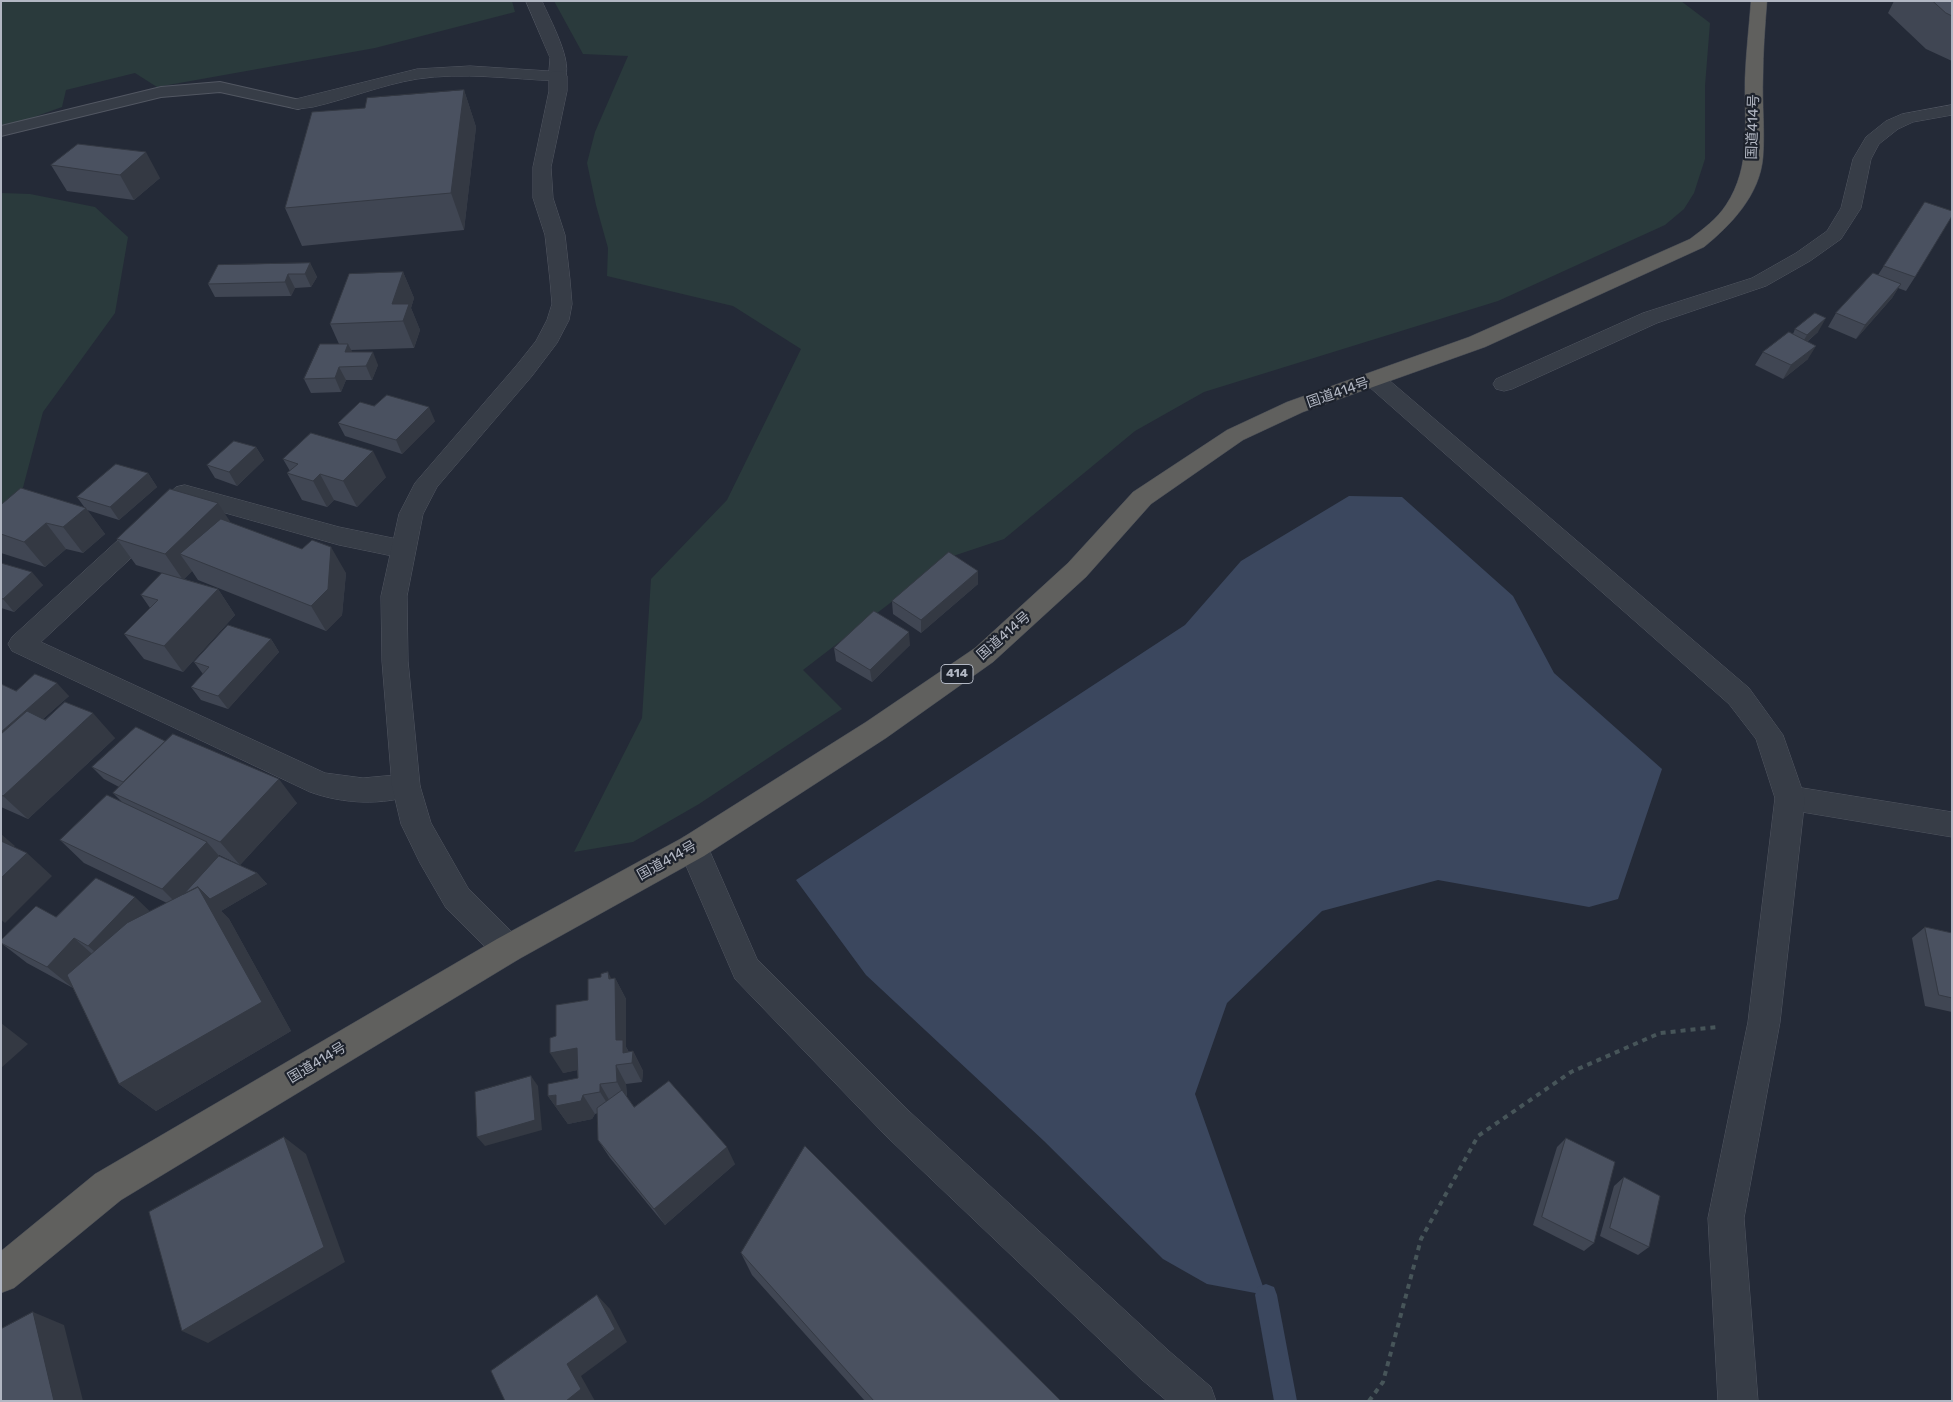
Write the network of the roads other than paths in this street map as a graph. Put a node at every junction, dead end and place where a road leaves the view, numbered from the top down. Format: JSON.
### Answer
{"nodes":[{"id":1,"x":534,"y":1,"type":"edge"},
{"id":2,"x":1758,"y":1,"type":"edge"},
{"id":3,"x":558,"y":76,"type":"junction"},
{"id":4,"x":298,"y":104,"type":"joint"},
{"id":5,"x":1952,"y":110,"type":"edge"},
{"id":6,"x":1,"y":131,"type":"edge"},
{"id":7,"x":1375,"y":380,"type":"junction"},
{"id":8,"x":1504,"y":384,"type":"dead end"},
{"id":9,"x":402,"y":549,"type":"junction"},
{"id":10,"x":406,"y":786,"type":"junction"},
{"id":11,"x":1790,"y":798,"type":"junction"},
{"id":12,"x":1952,"y":825,"type":"edge"},
{"id":13,"x":693,"y":847,"type":"junction"},
{"id":14,"x":508,"y":949,"type":"junction"},
{"id":15,"x":1,"y":1275,"type":"edge"},
{"id":16,"x":1197,"y":1401,"type":"edge"},
{"id":17,"x":1738,"y":1401,"type":"edge"}],
"edges":[{"from":1,"to":3,"type":"street"},
{"from":2,"to":7,"type":"highway","name":"国道414号","number":"414"},
{"from":3,"to":4,"type":"street"},
{"from":3,"to":9,"type":"street"},
{"from":4,"to":6,"type":"lane"},
{"from":5,"to":8,"type":"street"},
{"from":7,"to":11,"type":"street"},
{"from":7,"to":13,"type":"highway","name":"国道414号","number":"414"},
{"from":9,"to":10,"type":"street"},
{"from":9,"to":10,"type":"street"},
{"from":10,"to":14,"type":"street"},
{"from":11,"to":12,"type":"street"},
{"from":11,"to":17,"type":"street"},
{"from":13,"to":14,"type":"highway","name":"国道414号","number":"414"},
{"from":13,"to":16,"type":"street"},
{"from":14,"to":15,"type":"highway","name":"国道414号","number":"414"}]}
